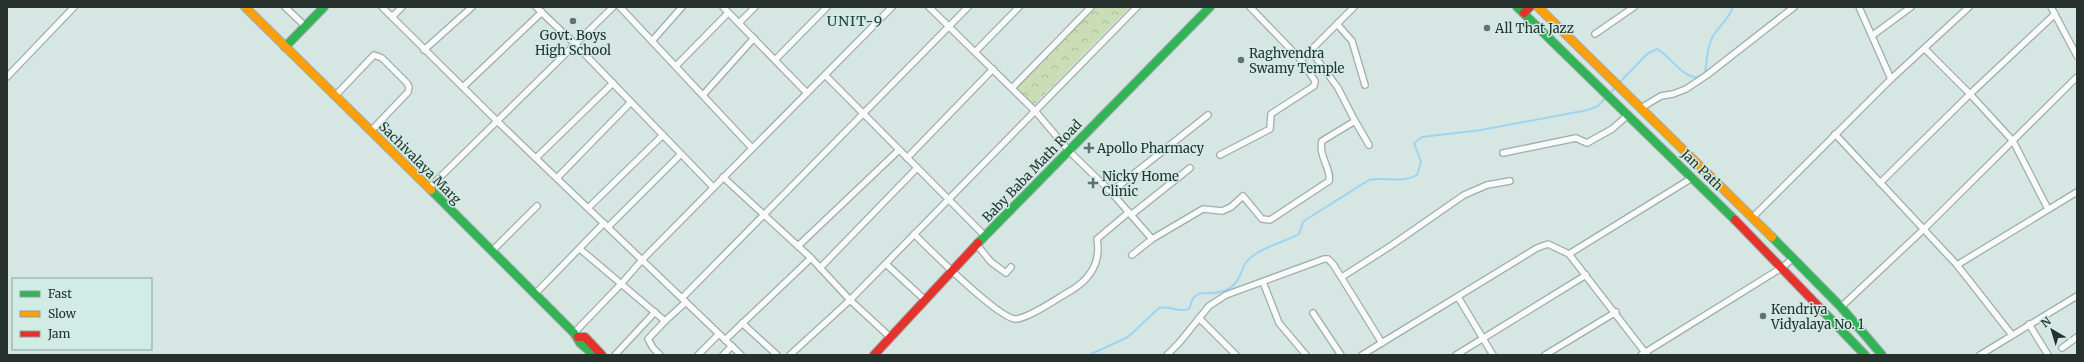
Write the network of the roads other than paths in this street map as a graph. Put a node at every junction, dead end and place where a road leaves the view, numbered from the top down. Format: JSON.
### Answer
{"nodes":[{"id":1,"x":74,"y":7,"type":"edge"},
{"id":2,"x":245,"y":7,"type":"edge"},
{"id":3,"x":285,"y":7,"type":"edge"},
{"id":4,"x":382,"y":7,"type":"edge"},
{"id":5,"x":402,"y":7,"type":"edge"},
{"id":6,"x":472,"y":7,"type":"edge"},
{"id":7,"x":536,"y":7,"type":"edge"},
{"id":8,"x":613,"y":7,"type":"edge"},
{"id":9,"x":620,"y":7,"type":"edge"},
{"id":10,"x":682,"y":7,"type":"edge"},
{"id":11,"x":723,"y":7,"type":"edge"},
{"id":12,"x":755,"y":7,"type":"edge"},
{"id":13,"x":828,"y":7,"type":"edge"},
{"id":14,"x":892,"y":7,"type":"edge"},
{"id":15,"x":929,"y":7,"type":"edge"},
{"id":16,"x":968,"y":7,"type":"edge"},
{"id":17,"x":1019,"y":7,"type":"edge"},
{"id":18,"x":1091,"y":7,"type":"edge"},
{"id":19,"x":1138,"y":7,"type":"edge"},
{"id":20,"x":1210,"y":7,"type":"edge"},
{"id":21,"x":1250,"y":7,"type":"edge"},
{"id":22,"x":1354,"y":7,"type":"edge"},
{"id":23,"x":1517,"y":7,"type":"edge"},
{"id":24,"x":1530,"y":7,"type":"edge"},
{"id":25,"x":1538,"y":7,"type":"edge"},
{"id":26,"x":1634,"y":7,"type":"edge"},
{"id":27,"x":1794,"y":7,"type":"edge"},
{"id":28,"x":1859,"y":7,"type":"edge"},
{"id":29,"x":1911,"y":7,"type":"edge"},
{"id":30,"x":1969,"y":7,"type":"edge"},
{"id":31,"x":2051,"y":7,"type":"edge"},
{"id":32,"x":322,"y":8,"type":"edge"},
{"id":33,"x":542,"y":12,"type":"junction"},
{"id":34,"x":728,"y":13,"type":"junction"},
{"id":35,"x":1524,"y":13,"type":"junction"},
{"id":36,"x":2055,"y":14,"type":"junction"},
{"id":37,"x":392,"y":17,"type":"junction"},
{"id":38,"x":739,"y":23,"type":"junction"},
{"id":39,"x":1337,"y":24,"type":"junction"},
{"id":40,"x":305,"y":26,"type":"junction"},
{"id":41,"x":950,"y":27,"type":"junction"},
{"id":42,"x":1595,"y":34,"type":"dead end"},
{"id":43,"x":1873,"y":36,"type":"junction"},
{"id":44,"x":754,"y":38,"type":"junction"},
{"id":45,"x":652,"y":41,"type":"junction"},
{"id":46,"x":575,"y":44,"type":"junction"},
{"id":47,"x":285,"y":46,"type":"junction"},
{"id":48,"x":1925,"y":48,"type":"junction"},
{"id":49,"x":424,"y":50,"type":"junction"},
{"id":50,"x":1311,"y":51,"type":"junction"},
{"id":51,"x":975,"y":52,"type":"junction"},
{"id":52,"x":2077,"y":56,"type":"edge"},
{"id":53,"x":774,"y":60,"type":"junction"},
{"id":54,"x":1301,"y":60,"type":"junction"},
{"id":55,"x":676,"y":66,"type":"junction"},
{"id":56,"x":993,"y":69,"type":"junction"},
{"id":57,"x":825,"y":75,"type":"junction"},
{"id":58,"x":7,"y":77,"type":"edge"},
{"id":59,"x":2077,"y":77,"type":"edge"},
{"id":60,"x":1891,"y":79,"type":"junction"},
{"id":61,"x":612,"y":83,"type":"junction"},
{"id":62,"x":1365,"y":85,"type":"dead end"},
{"id":63,"x":463,"y":87,"type":"junction"},
{"id":64,"x":1012,"y":88,"type":"junction"},
{"id":65,"x":807,"y":93,"type":"junction"},
{"id":66,"x":1970,"y":94,"type":"junction"},
{"id":67,"x":336,"y":95,"type":"junction"},
{"id":68,"x":702,"y":95,"type":"junction"},
{"id":69,"x":631,"y":102,"type":"junction"},
{"id":70,"x":1641,"y":108,"type":"junction"},
{"id":71,"x":1036,"y":112,"type":"junction"},
{"id":72,"x":863,"y":114,"type":"junction"},
{"id":73,"x":1208,"y":115,"type":"dead end"},
{"id":74,"x":1628,"y":116,"type":"junction"},
{"id":75,"x":496,"y":120,"type":"junction"},
{"id":76,"x":1355,"y":121,"type":"junction"},
{"id":77,"x":371,"y":131,"type":"junction"},
{"id":78,"x":1835,"y":134,"type":"junction"},
{"id":79,"x":663,"y":135,"type":"junction"},
{"id":80,"x":2013,"y":141,"type":"junction"},
{"id":81,"x":1369,"y":144,"type":"dead end"},
{"id":82,"x":752,"y":148,"type":"junction"},
{"id":83,"x":899,"y":150,"type":"junction"},
{"id":84,"x":1069,"y":151,"type":"junction"},
{"id":85,"x":1503,"y":153,"type":"dead end"},
{"id":86,"x":681,"y":154,"type":"junction"},
{"id":87,"x":1220,"y":155,"type":"dead end"},
{"id":88,"x":536,"y":158,"type":"junction"},
{"id":89,"x":907,"y":158,"type":"junction"},
{"id":90,"x":917,"y":168,"type":"junction"},
{"id":91,"x":1190,"y":168,"type":"dead end"},
{"id":92,"x":723,"y":177,"type":"junction"},
{"id":93,"x":557,"y":178,"type":"junction"},
{"id":94,"x":1692,"y":178,"type":"junction"},
{"id":95,"x":1510,"y":181,"type":"dead end"},
{"id":96,"x":1880,"y":183,"type":"junction"},
{"id":97,"x":430,"y":188,"type":"junction"},
{"id":98,"x":713,"y":188,"type":"junction"},
{"id":99,"x":1111,"y":192,"type":"junction"},
{"id":100,"x":2077,"y":192,"type":"edge"},
{"id":101,"x":948,"y":199,"type":"junction"},
{"id":102,"x":537,"y":206,"type":"dead end"},
{"id":103,"x":588,"y":208,"type":"junction"},
{"id":104,"x":2048,"y":209,"type":"junction"},
{"id":105,"x":764,"y":214,"type":"junction"},
{"id":106,"x":1130,"y":214,"type":"junction"},
{"id":107,"x":1752,"y":217,"type":"junction"},
{"id":108,"x":606,"y":225,"type":"junction"},
{"id":109,"x":1924,"y":229,"type":"junction"},
{"id":110,"x":914,"y":234,"type":"junction"},
{"id":111,"x":985,"y":236,"type":"junction"},
{"id":112,"x":1152,"y":238,"type":"junction"},
{"id":113,"x":977,"y":245,"type":"junction"},
{"id":114,"x":798,"y":246,"type":"junction"},
{"id":115,"x":580,"y":249,"type":"junction"},
{"id":116,"x":492,"y":251,"type":"junction"},
{"id":117,"x":1568,"y":254,"type":"junction"},
{"id":118,"x":1132,"y":255,"type":"dead end"},
{"id":119,"x":811,"y":258,"type":"junction"},
{"id":120,"x":1793,"y":258,"type":"junction"},
{"id":121,"x":642,"y":260,"type":"junction"},
{"id":122,"x":886,"y":264,"type":"junction"},
{"id":123,"x":1956,"y":265,"type":"junction"},
{"id":124,"x":1011,"y":267,"type":"dead end"},
{"id":125,"x":1783,"y":267,"type":"junction"},
{"id":126,"x":820,"y":268,"type":"junction"},
{"id":127,"x":953,"y":272,"type":"junction"},
{"id":128,"x":1586,"y":275,"type":"junction"},
{"id":129,"x":1342,"y":277,"type":"junction"},
{"id":130,"x":1263,"y":282,"type":"junction"},
{"id":131,"x":622,"y":283,"type":"junction"},
{"id":132,"x":535,"y":294,"type":"junction"},
{"id":133,"x":2077,"y":296,"type":"edge"},
{"id":134,"x":1458,"y":297,"type":"junction"},
{"id":135,"x":684,"y":300,"type":"junction"},
{"id":136,"x":850,"y":300,"type":"junction"},
{"id":137,"x":925,"y":300,"type":"junction"},
{"id":138,"x":1841,"y":307,"type":"junction"},
{"id":139,"x":655,"y":312,"type":"junction"},
{"id":140,"x":1616,"y":312,"type":"junction"},
{"id":141,"x":1313,"y":313,"type":"dead end"},
{"id":142,"x":1199,"y":318,"type":"junction"},
{"id":143,"x":665,"y":321,"type":"junction"},
{"id":144,"x":742,"y":323,"type":"junction"},
{"id":145,"x":2029,"y":324,"type":"junction"},
{"id":146,"x":719,"y":334,"type":"junction"},
{"id":147,"x":576,"y":335,"type":"junction"},
{"id":148,"x":2012,"y":335,"type":"junction"},
{"id":149,"x":2077,"y":337,"type":"edge"},
{"id":150,"x":891,"y":338,"type":"junction"},
{"id":151,"x":1483,"y":338,"type":"junction"},
{"id":152,"x":725,"y":340,"type":"junction"},
{"id":153,"x":1382,"y":343,"type":"junction"},
{"id":154,"x":732,"y":346,"type":"junction"},
{"id":155,"x":2062,"y":348,"type":"dead end"},
{"id":156,"x":1644,"y":354,"type":"edge"},
{"id":157,"x":594,"y":355,"type":"edge"},
{"id":158,"x":602,"y":355,"type":"edge"},
{"id":159,"x":615,"y":355,"type":"edge"},
{"id":160,"x":660,"y":355,"type":"edge"},
{"id":161,"x":698,"y":355,"type":"edge"},
{"id":162,"x":723,"y":355,"type":"edge"},
{"id":163,"x":741,"y":355,"type":"edge"},
{"id":164,"x":776,"y":355,"type":"edge"},
{"id":165,"x":790,"y":355,"type":"edge"},
{"id":166,"x":874,"y":355,"type":"edge"},
{"id":167,"x":1167,"y":355,"type":"edge"},
{"id":168,"x":1236,"y":355,"type":"edge"},
{"id":169,"x":1306,"y":355,"type":"edge"},
{"id":170,"x":1341,"y":355,"type":"edge"},
{"id":171,"x":1362,"y":355,"type":"edge"},
{"id":172,"x":1456,"y":355,"type":"edge"},
{"id":173,"x":1493,"y":355,"type":"edge"},
{"id":174,"x":1545,"y":355,"type":"edge"},
{"id":175,"x":1865,"y":355,"type":"edge"},
{"id":176,"x":1882,"y":355,"type":"edge"},
{"id":177,"x":1980,"y":355,"type":"edge"},
{"id":178,"x":2048,"y":355,"type":"edge"}],
"edges":[{"from":1,"to":58,"type":"street"},
{"from":2,"to":47,"type":"main road","name":"Sachivalaya Marg"},
{"from":3,"to":40,"type":"street"},
{"from":4,"to":37,"type":"street"},
{"from":5,"to":37,"type":"street"},
{"from":6,"to":49,"type":"street"},
{"from":7,"to":33,"type":"street"},
{"from":8,"to":46,"type":"street"},
{"from":9,"to":45,"type":"street"},
{"from":10,"to":45,"type":"street"},
{"from":11,"to":34,"type":"street"},
{"from":12,"to":38,"type":"street"},
{"from":13,"to":53,"type":"street"},
{"from":14,"to":57,"type":"street"},
{"from":15,"to":41,"type":"street"},
{"from":16,"to":41,"type":"street"},
{"from":17,"to":51,"type":"street"},
{"from":18,"to":64,"type":"street"},
{"from":19,"to":71,"type":"street"},
{"from":20,"to":84,"type":"main road","name":"Baby Baba Math Road"},
{"from":21,"to":54,"type":"street"},
{"from":22,"to":39,"type":"street"},
{"from":23,"to":35,"type":"main road","name":"Jan Path"},
{"from":24,"to":35,"type":"main road"},
{"from":25,"to":70,"type":"main road","name":"Jan Path"},
{"from":26,"to":42,"type":"street"},
{"from":27,"to":70,"type":"street"},
{"from":28,"to":43,"type":"street"},
{"from":29,"to":43,"type":"street"},
{"from":30,"to":48,"type":"street"},
{"from":31,"to":36,"type":"street"},
{"from":32,"to":40,"type":"main road"},
{"from":33,"to":46,"type":"street"},
{"from":33,"to":63,"type":"street"},
{"from":34,"to":38,"type":"street"},
{"from":34,"to":55,"type":"street"},
{"from":35,"to":74,"type":"main road","name":"Jan Path"},
{"from":36,"to":52,"type":"street"},
{"from":36,"to":66,"type":"street"},
{"from":37,"to":49,"type":"street"},
{"from":38,"to":44,"type":"street"},
{"from":39,"to":50,"type":"street"},
{"from":39,"to":62,"type":"street"},
{"from":40,"to":47,"type":"main road"},
{"from":41,"to":51,"type":"street"},
{"from":41,"to":72,"type":"street"},
{"from":43,"to":60,"type":"street"},
{"from":44,"to":53,"type":"street"},
{"from":44,"to":68,"type":"street"},
{"from":45,"to":55,"type":"street"},
{"from":46,"to":61,"type":"street"},
{"from":46,"to":75,"type":"street"},
{"from":47,"to":67,"type":"main road","name":"Sachivalaya Marg"},
{"from":48,"to":60,"type":"street"},
{"from":48,"to":66,"type":"street"},
{"from":49,"to":63,"type":"street"},
{"from":50,"to":54,"type":"street"},
{"from":50,"to":76,"type":"street"},
{"from":51,"to":56,"type":"street"},
{"from":53,"to":65,"type":"street"},
{"from":54,"to":87,"type":"street"},
{"from":55,"to":68,"type":"street"},
{"from":56,"to":64,"type":"street"},
{"from":56,"to":89,"type":"street"},
{"from":57,"to":65,"type":"street"},
{"from":57,"to":72,"type":"street"},
{"from":59,"to":80,"type":"street"},
{"from":60,"to":78,"type":"street"},
{"from":61,"to":69,"type":"street"},
{"from":61,"to":88,"type":"street"},
{"from":63,"to":75,"type":"street"},
{"from":64,"to":71,"type":"street"},
{"from":65,"to":82,"type":"street"},
{"from":66,"to":80,"type":"street"},
{"from":66,"to":96,"type":"street"},
{"from":67,"to":77,"type":"main road","name":"Sachivalaya Marg"},
{"from":67,"to":77,"type":"street"},
{"from":68,"to":82,"type":"street"},
{"from":69,"to":79,"type":"street"},
{"from":69,"to":93,"type":"street"},
{"from":70,"to":107,"type":"main road","name":"Jan Path"},
{"from":71,"to":84,"type":"street"},
{"from":71,"to":101,"type":"street"},
{"from":72,"to":83,"type":"street"},
{"from":72,"to":105,"type":"street"},
{"from":73,"to":99,"type":"street"},
{"from":74,"to":85,"type":"street"},
{"from":74,"to":94,"type":"main road","name":"Jan Path"},
{"from":75,"to":88,"type":"street"},
{"from":75,"to":97,"type":"street"},
{"from":76,"to":81,"type":"street"},
{"from":76,"to":112,"type":"street"},
{"from":77,"to":97,"type":"main road","name":"Sachivalaya Marg"},
{"from":78,"to":96,"type":"street"},
{"from":78,"to":107,"type":"street"},
{"from":79,"to":86,"type":"street"},
{"from":79,"to":103,"type":"street"},
{"from":80,"to":104,"type":"street"},
{"from":80,"to":109,"type":"street"},
{"from":82,"to":92,"type":"street"},
{"from":83,"to":89,"type":"street"},
{"from":83,"to":114,"type":"street"},
{"from":84,"to":99,"type":"street"},
{"from":84,"to":111,"type":"main road","name":"Baby Baba Math Road"},
{"from":86,"to":98,"type":"street"},
{"from":86,"to":108,"type":"street"},
{"from":88,"to":93,"type":"street"},
{"from":89,"to":90,"type":"street"},
{"from":90,"to":101,"type":"street"},
{"from":90,"to":126,"type":"street"},
{"from":91,"to":106,"type":"street"},
{"from":92,"to":98,"type":"street"},
{"from":92,"to":105,"type":"street"},
{"from":93,"to":103,"type":"street"},
{"from":94,"to":117,"type":"street"},
{"from":94,"to":125,"type":"main road","name":"Jan Path"},
{"from":95,"to":129,"type":"street"},
{"from":96,"to":109,"type":"street"},
{"from":97,"to":116,"type":"main road","name":"Sachivalaya Marg"},
{"from":98,"to":121,"type":"street"},
{"from":99,"to":106,"type":"street"},
{"from":100,"to":104,"type":"street"},
{"from":101,"to":110,"type":"street"},
{"from":101,"to":111,"type":"street"},
{"from":102,"to":116,"type":"street"},
{"from":103,"to":108,"type":"street"},
{"from":104,"to":123,"type":"street"},
{"from":105,"to":114,"type":"street"},
{"from":105,"to":135,"type":"street"},
{"from":106,"to":112,"type":"street"},
{"from":106,"to":127,"type":"street"},
{"from":107,"to":120,"type":"main road","name":"Jan Path"},
{"from":108,"to":115,"type":"street"},
{"from":108,"to":121,"type":"street"},
{"from":109,"to":123,"type":"street"},
{"from":109,"to":138,"type":"street"},
{"from":110,"to":122,"type":"street"},
{"from":110,"to":127,"type":"street"},
{"from":111,"to":113,"type":"main road","name":"Baby Baba Math Road"},
{"from":112,"to":118,"type":"street"},
{"from":113,"to":124,"type":"street"},
{"from":113,"to":127,"type":"main road","name":"Baby Baba Math Road"},
{"from":114,"to":119,"type":"street"},
{"from":115,"to":131,"type":"street"},
{"from":115,"to":132,"type":"street"},
{"from":116,"to":132,"type":"main road","name":"Sachivalaya Marg"},
{"from":117,"to":128,"type":"street"},
{"from":117,"to":134,"type":"street"},
{"from":119,"to":126,"type":"street"},
{"from":119,"to":144,"type":"street"},
{"from":120,"to":125,"type":"street"},
{"from":120,"to":138,"type":"main road","name":"Jan Path"},
{"from":121,"to":131,"type":"street"},
{"from":121,"to":135,"type":"street"},
{"from":122,"to":136,"type":"street"},
{"from":122,"to":137,"type":"street"},
{"from":123,"to":148,"type":"street"},
{"from":125,"to":156,"type":"street"},
{"from":125,"to":175,"type":"main road","name":"Jan Path"},
{"from":126,"to":136,"type":"street"},
{"from":127,"to":137,"type":"main road","name":"Baby Baba Math Road"},
{"from":128,"to":140,"type":"street"},
{"from":128,"to":151,"type":"street"},
{"from":129,"to":130,"type":"street"},
{"from":129,"to":153,"type":"street"},
{"from":130,"to":142,"type":"street"},
{"from":130,"to":169,"type":"street"},
{"from":131,"to":139,"type":"street"},
{"from":131,"to":147,"type":"street"},
{"from":132,"to":147,"type":"main road","name":"Sachivalaya Marg"},
{"from":133,"to":145,"type":"street"},
{"from":134,"to":151,"type":"street"},
{"from":134,"to":153,"type":"street"},
{"from":135,"to":143,"type":"street"},
{"from":135,"to":146,"type":"street"},
{"from":136,"to":150,"type":"street"},
{"from":136,"to":165,"type":"street"},
{"from":137,"to":150,"type":"main road","name":"Baby Baba Math Road"},
{"from":138,"to":176,"type":"main road","name":"Jan Path"},
{"from":139,"to":143,"type":"street"},
{"from":139,"to":159,"type":"street"},
{"from":140,"to":156,"type":"street"},
{"from":140,"to":174,"type":"street"},
{"from":141,"to":170,"type":"street"},
{"from":142,"to":167,"type":"street"},
{"from":142,"to":168,"type":"street"},
{"from":143,"to":160,"type":"street"},
{"from":144,"to":152,"type":"street"},
{"from":144,"to":164,"type":"street"},
{"from":145,"to":148,"type":"street"},
{"from":145,"to":178,"type":"street"},
{"from":146,"to":152,"type":"street"},
{"from":146,"to":161,"type":"street"},
{"from":147,"to":157,"type":"main road","name":"Sachivalaya Marg"},
{"from":147,"to":158,"type":"main road","name":"Sachivalaya Marg"},
{"from":148,"to":177,"type":"street"},
{"from":149,"to":155,"type":"street"},
{"from":150,"to":166,"type":"main road","name":"Baby Baba Math Road"},
{"from":151,"to":172,"type":"street"},
{"from":151,"to":173,"type":"street"},
{"from":152,"to":154,"type":"street"},
{"from":153,"to":171,"type":"street"},
{"from":154,"to":162,"type":"street"},
{"from":154,"to":163,"type":"street"}]}
